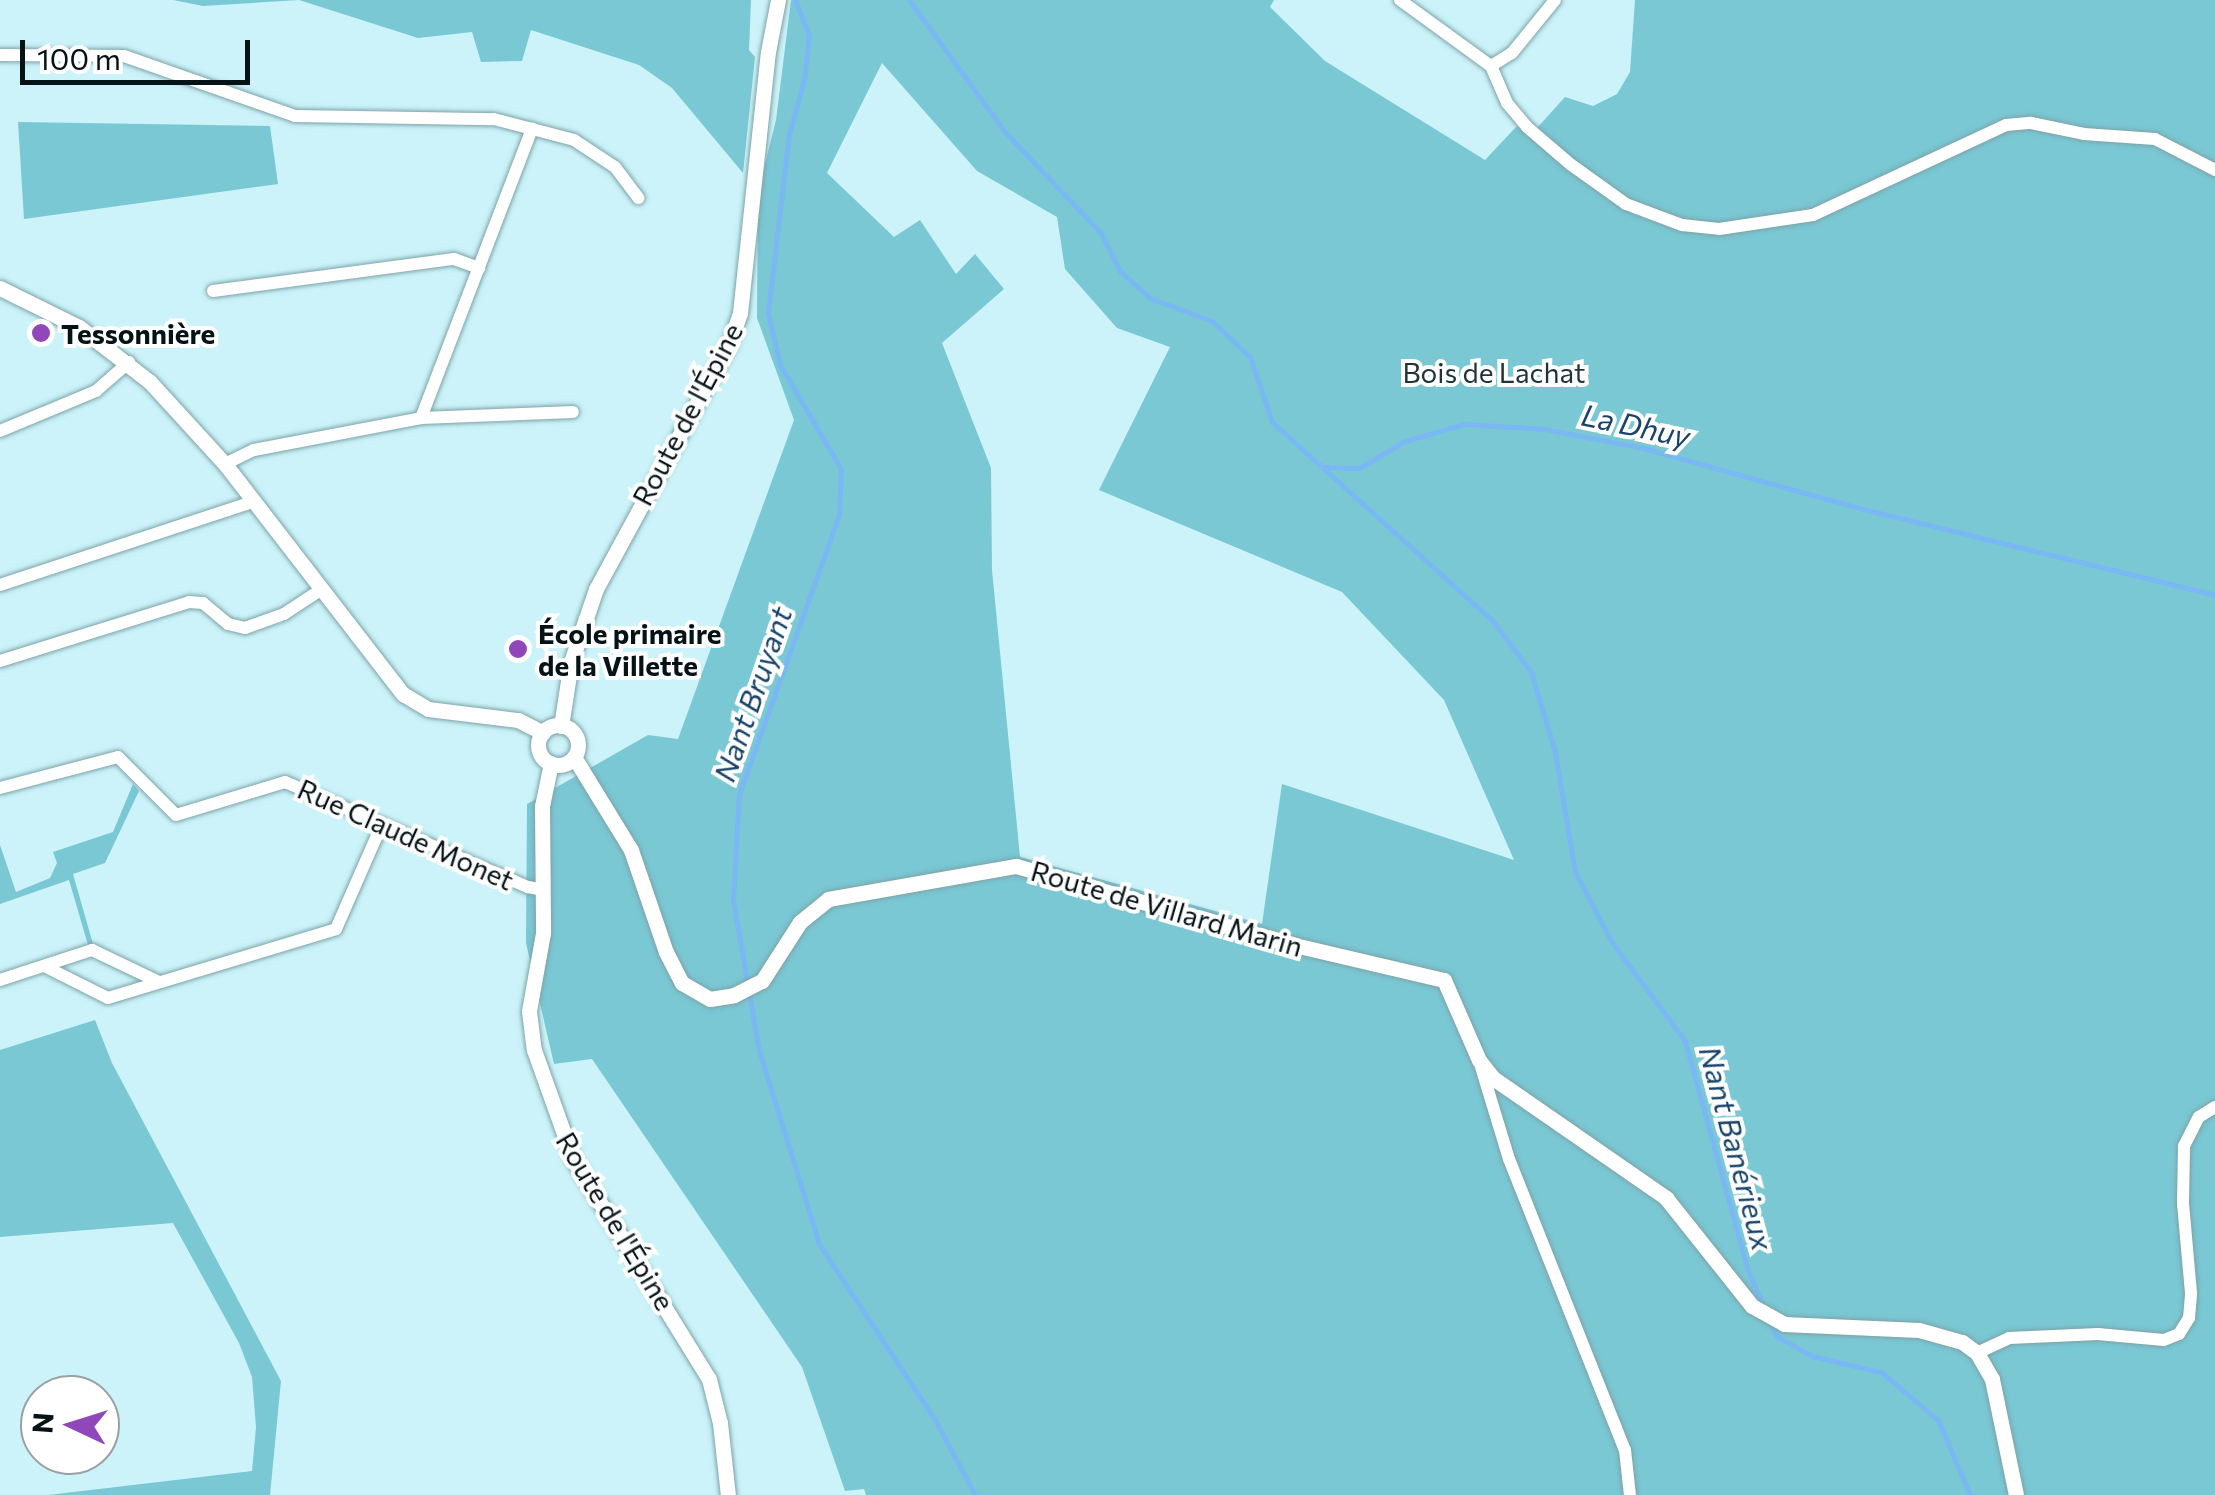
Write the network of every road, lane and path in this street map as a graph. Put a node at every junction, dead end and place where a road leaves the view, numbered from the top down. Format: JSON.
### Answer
{"nodes":[{"id":1,"x":778,"y":0,"type":"edge"},
{"id":2,"x":1400,"y":0,"type":"edge"},
{"id":3,"x":1554,"y":0,"type":"edge"},
{"id":4,"x":0,"y":56,"type":"edge"},
{"id":5,"x":1492,"y":66,"type":"junction"},
{"id":6,"x":532,"y":129,"type":"junction"},
{"id":7,"x":2215,"y":170,"type":"edge"},
{"id":8,"x":638,"y":198,"type":"dead end"},
{"id":9,"x":479,"y":268,"type":"junction"},
{"id":10,"x":0,"y":288,"type":"edge"},
{"id":11,"x":213,"y":290,"type":"dead end"},
{"id":12,"x":129,"y":362,"type":"junction"},
{"id":13,"x":573,"y":412,"type":"dead end"},
{"id":14,"x":422,"y":418,"type":"junction"},
{"id":15,"x":0,"y":432,"type":"edge"},
{"id":16,"x":225,"y":464,"type":"junction"},
{"id":17,"x":255,"y":501,"type":"junction"},
{"id":18,"x":0,"y":585,"type":"edge"},
{"id":19,"x":322,"y":590,"type":"junction"},
{"id":20,"x":0,"y":660,"type":"edge"},
{"id":21,"x":562,"y":726,"type":"junction"},
{"id":22,"x":542,"y":733,"type":"junction"},
{"id":23,"x":574,"y":757,"type":"junction"},
{"id":24,"x":551,"y":763,"type":"junction"},
{"id":25,"x":0,"y":788,"type":"edge"},
{"id":26,"x":382,"y":824,"type":"junction"},
{"id":27,"x":544,"y":890,"type":"junction"},
{"id":28,"x":46,"y":967,"type":"junction"},
{"id":29,"x":0,"y":980,"type":"edge"},
{"id":30,"x":160,"y":982,"type":"junction"},
{"id":31,"x":1479,"y":1060,"type":"junction"},
{"id":32,"x":2215,"y":1107,"type":"edge"},
{"id":33,"x":1977,"y":1353,"type":"junction"},
{"id":34,"x":728,"y":1495,"type":"edge"},
{"id":35,"x":1630,"y":1495,"type":"edge"},
{"id":36,"x":2016,"y":1495,"type":"edge"}],
"edges":[{"from":1,"to":21,"type":"street","name":"Route de l'Épine"},
{"from":2,"to":5,"type":"street"},
{"from":3,"to":5,"type":"street"},
{"from":4,"to":6,"type":"street"},
{"from":5,"to":7,"type":"street"},
{"from":6,"to":8,"type":"street"},
{"from":6,"to":9,"type":"street"},
{"from":9,"to":11,"type":"street"},
{"from":9,"to":14,"type":"street"},
{"from":10,"to":12,"type":"street"},
{"from":12,"to":15,"type":"street"},
{"from":12,"to":16,"type":"street"},
{"from":13,"to":14,"type":"street"},
{"from":14,"to":16,"type":"street"},
{"from":16,"to":17,"type":"street"},
{"from":17,"to":18,"type":"street"},
{"from":17,"to":19,"type":"street"},
{"from":19,"to":20,"type":"street"},
{"from":19,"to":22,"type":"street"},
{"from":21,"to":22,"type":"street"},
{"from":21,"to":23,"type":"street","name":"Route de l'Épine"},
{"from":22,"to":24,"type":"street","name":"Route de l'Épine"},
{"from":23,"to":24,"type":"street"},
{"from":23,"to":31,"type":"street","name":"Route de Villard Marin"},
{"from":24,"to":27,"type":"street","name":"Route de l'Épine"},
{"from":25,"to":26,"type":"street","name":"Rue Claude Monet"},
{"from":26,"to":27,"type":"street","name":"Rue Claude Monet"},
{"from":26,"to":30,"type":"street"},
{"from":27,"to":34,"type":"street","name":"Route de l'Épine"},
{"from":28,"to":29,"type":"street"},
{"from":28,"to":30,"type":"street"},
{"from":28,"to":30,"type":"street"},
{"from":31,"to":33,"type":"street","name":"Route de Villard Marin"},
{"from":31,"to":35,"type":"street","name":"Route de Villard Marin"},
{"from":32,"to":33,"type":"street"},
{"from":33,"to":36,"type":"street"}]}
